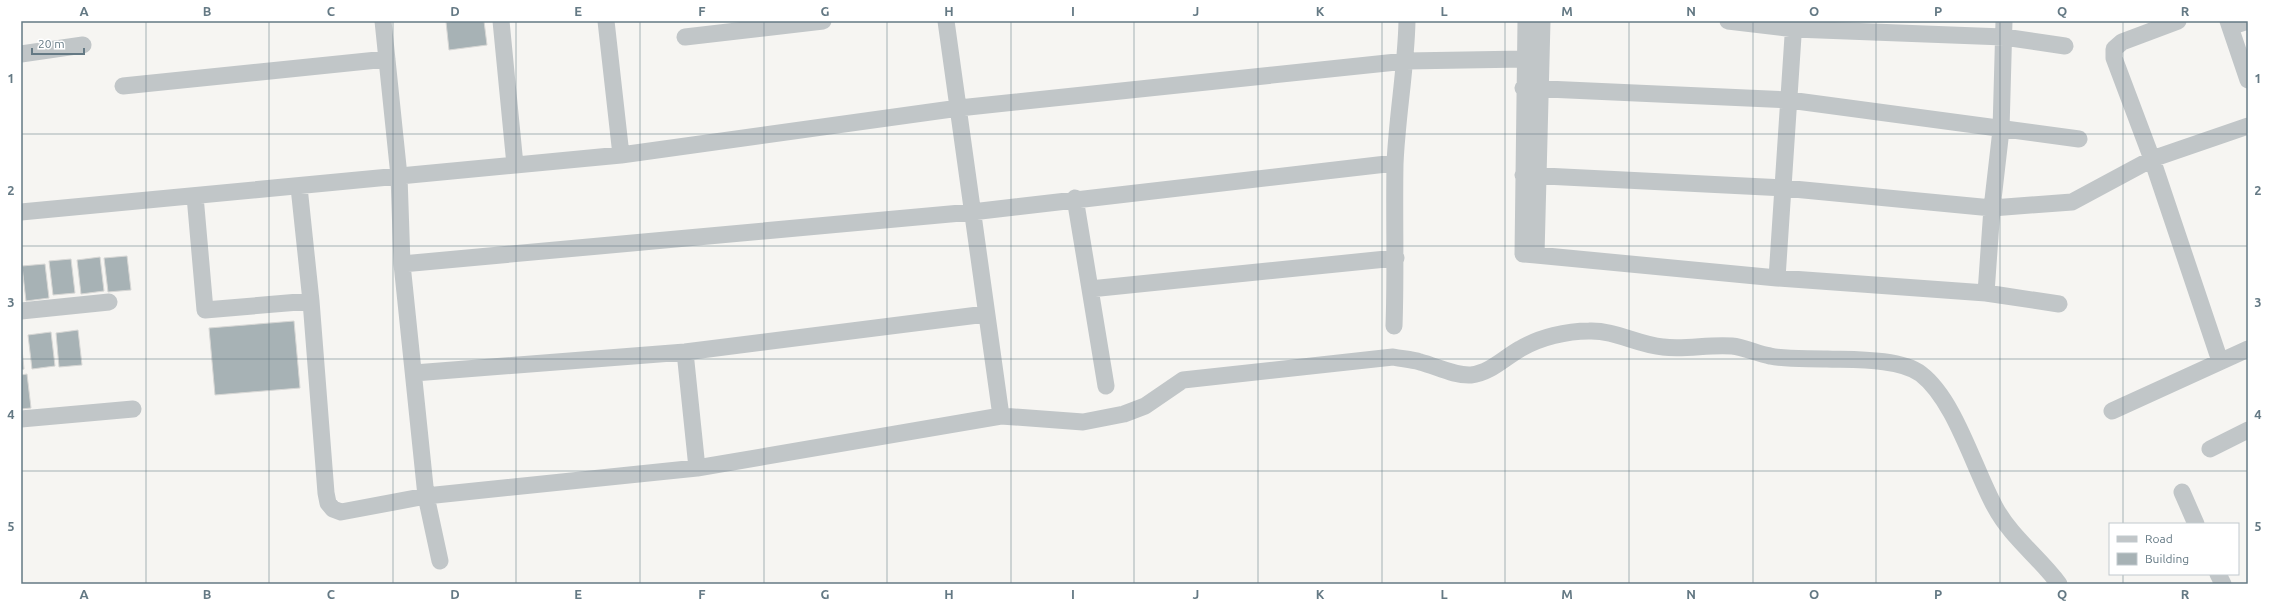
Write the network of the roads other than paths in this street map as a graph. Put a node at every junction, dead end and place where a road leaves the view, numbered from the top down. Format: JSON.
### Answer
{"nodes":[{"id":1,"x":383,"y":21,"type":"edge"},
{"id":2,"x":501,"y":21,"type":"edge"},
{"id":3,"x":606,"y":21,"type":"edge"},
{"id":4,"x":823,"y":21,"type":"edge"},
{"id":5,"x":946,"y":21,"type":"edge"},
{"id":6,"x":1407,"y":21,"type":"edge"},
{"id":7,"x":1526,"y":21,"type":"edge"},
{"id":8,"x":1542,"y":21,"type":"edge"},
{"id":9,"x":1728,"y":21,"type":"edge"},
{"id":10,"x":2178,"y":21,"type":"edge"},
{"id":11,"x":2248,"y":21,"type":"edge"},
{"id":12,"x":2229,"y":24,"type":"edge"},
{"id":13,"x":1794,"y":25,"type":"edge"},
{"id":14,"x":2004,"y":29,"type":"edge"},
{"id":15,"x":685,"y":37,"type":"dead end"},
{"id":16,"x":83,"y":45,"type":"dead end"},
{"id":17,"x":2065,"y":46,"type":"dead end"},
{"id":18,"x":21,"y":54,"type":"edge"},
{"id":19,"x":387,"y":59,"type":"junction"},
{"id":20,"x":1524,"y":59,"type":"junction"},
{"id":21,"x":1406,"y":62,"type":"junction"},
{"id":22,"x":2248,"y":80,"type":"edge"},
{"id":23,"x":123,"y":86,"type":"dead end"},
{"id":24,"x":1524,"y":88,"type":"junction"},
{"id":25,"x":1540,"y":89,"type":"junction"},
{"id":26,"x":1789,"y":100,"type":"junction"},
{"id":27,"x":959,"y":108,"type":"junction"},
{"id":28,"x":2248,"y":126,"type":"edge"},
{"id":29,"x":2001,"y":130,"type":"junction"},
{"id":30,"x":2079,"y":139,"type":"dead end"},
{"id":31,"x":621,"y":155,"type":"junction"},
{"id":32,"x":2152,"y":159,"type":"junction"},
{"id":33,"x":1395,"y":163,"type":"junction"},
{"id":34,"x":515,"y":166,"type":"junction"},
{"id":35,"x":1531,"y":175,"type":"junction"},
{"id":36,"x":399,"y":176,"type":"junction"},
{"id":37,"x":299,"y":187,"type":"junction"},
{"id":38,"x":1783,"y":188,"type":"junction"},
{"id":39,"x":195,"y":196,"type":"junction"},
{"id":40,"x":1075,"y":198,"type":"junction"},
{"id":41,"x":1992,"y":208,"type":"junction"},
{"id":42,"x":21,"y":212,"type":"edge"},
{"id":43,"x":972,"y":212,"type":"junction"},
{"id":44,"x":1396,"y":258,"type":"junction"},
{"id":45,"x":402,"y":264,"type":"junction"},
{"id":46,"x":1777,"y":278,"type":"junction"},
{"id":47,"x":1090,"y":289,"type":"junction"},
{"id":48,"x":1986,"y":293,"type":"junction"},
{"id":49,"x":311,"y":300,"type":"junction"},
{"id":50,"x":108,"y":302,"type":"dead end"},
{"id":51,"x":2059,"y":304,"type":"dead end"},
{"id":52,"x":21,"y":311,"type":"edge"},
{"id":53,"x":986,"y":314,"type":"junction"},
{"id":54,"x":1394,"y":326,"type":"dead end"},
{"id":55,"x":2248,"y":349,"type":"edge"},
{"id":56,"x":685,"y":352,"type":"junction"},
{"id":57,"x":2220,"y":361,"type":"junction"},
{"id":58,"x":414,"y":372,"type":"junction"},
{"id":59,"x":1106,"y":386,"type":"dead end"},
{"id":60,"x":133,"y":409,"type":"dead end"},
{"id":61,"x":2112,"y":411,"type":"dead end"},
{"id":62,"x":1001,"y":416,"type":"junction"},
{"id":63,"x":21,"y":419,"type":"edge"},
{"id":64,"x":2248,"y":430,"type":"edge"},
{"id":65,"x":2210,"y":449,"type":"dead end"},
{"id":66,"x":697,"y":468,"type":"junction"},
{"id":67,"x":2182,"y":492,"type":"dead end"},
{"id":68,"x":426,"y":496,"type":"junction"},
{"id":69,"x":2196,"y":523,"type":"edge"},
{"id":70,"x":440,"y":561,"type":"dead end"},
{"id":71,"x":2218,"y":575,"type":"edge"},
{"id":72,"x":2059,"y":584,"type":"edge"},
{"id":73,"x":2223,"y":584,"type":"edge"}],
"edges":[{"from":1,"to":19,"type":"street"},
{"from":2,"to":34,"type":"street"},
{"from":3,"to":31,"type":"street"},
{"from":4,"to":15,"type":"street"},
{"from":5,"to":27,"type":"street"},
{"from":6,"to":21,"type":"street"},
{"from":7,"to":20,"type":"street"},
{"from":8,"to":25,"type":"street"},
{"from":9,"to":13,"type":"street"},
{"from":10,"to":32,"type":"street"},
{"from":11,"to":12,"type":"street"},
{"from":12,"to":22,"type":"street"},
{"from":13,"to":14,"type":"street"},
{"from":13,"to":26,"type":"street"},
{"from":14,"to":17,"type":"street"},
{"from":14,"to":29,"type":"street"},
{"from":16,"to":18,"type":"street"},
{"from":19,"to":23,"type":"street"},
{"from":19,"to":36,"type":"street"},
{"from":20,"to":21,"type":"street"},
{"from":20,"to":24,"type":"street"},
{"from":21,"to":27,"type":"street"},
{"from":21,"to":33,"type":"street"},
{"from":24,"to":25,"type":"street"},
{"from":24,"to":35,"type":"street"},
{"from":25,"to":26,"type":"street"},
{"from":25,"to":35,"type":"street"},
{"from":26,"to":29,"type":"street"},
{"from":26,"to":38,"type":"street"},
{"from":27,"to":31,"type":"street"},
{"from":27,"to":43,"type":"street"},
{"from":28,"to":32,"type":"street"},
{"from":29,"to":30,"type":"street"},
{"from":29,"to":41,"type":"street"},
{"from":31,"to":34,"type":"street"},
{"from":32,"to":41,"type":"street"},
{"from":32,"to":57,"type":"street"},
{"from":33,"to":40,"type":"street"},
{"from":33,"to":44,"type":"street"},
{"from":34,"to":36,"type":"street"},
{"from":35,"to":38,"type":"street"},
{"from":35,"to":46,"type":"street"},
{"from":36,"to":37,"type":"street"},
{"from":36,"to":45,"type":"street"},
{"from":37,"to":39,"type":"street"},
{"from":37,"to":49,"type":"street"},
{"from":38,"to":41,"type":"street"},
{"from":38,"to":46,"type":"street"},
{"from":39,"to":42,"type":"street"},
{"from":39,"to":49,"type":"street"},
{"from":40,"to":43,"type":"street"},
{"from":40,"to":47,"type":"street"},
{"from":41,"to":48,"type":"street"},
{"from":43,"to":45,"type":"street"},
{"from":43,"to":53,"type":"street"},
{"from":44,"to":47,"type":"street"},
{"from":44,"to":54,"type":"street"},
{"from":45,"to":58,"type":"street"},
{"from":46,"to":48,"type":"street"},
{"from":47,"to":59,"type":"street"},
{"from":48,"to":51,"type":"street"},
{"from":49,"to":68,"type":"street"},
{"from":50,"to":52,"type":"street"},
{"from":53,"to":56,"type":"street"},
{"from":53,"to":62,"type":"street"},
{"from":55,"to":57,"type":"street"},
{"from":56,"to":58,"type":"street"},
{"from":56,"to":66,"type":"street"},
{"from":57,"to":61,"type":"street"},
{"from":58,"to":68,"type":"street"},
{"from":60,"to":63,"type":"street"},
{"from":62,"to":66,"type":"street"},
{"from":62,"to":72,"type":"street"},
{"from":64,"to":65,"type":"street"},
{"from":66,"to":68,"type":"street"},
{"from":67,"to":69,"type":"street"},
{"from":68,"to":70,"type":"street"},
{"from":71,"to":73,"type":"street"}]}
